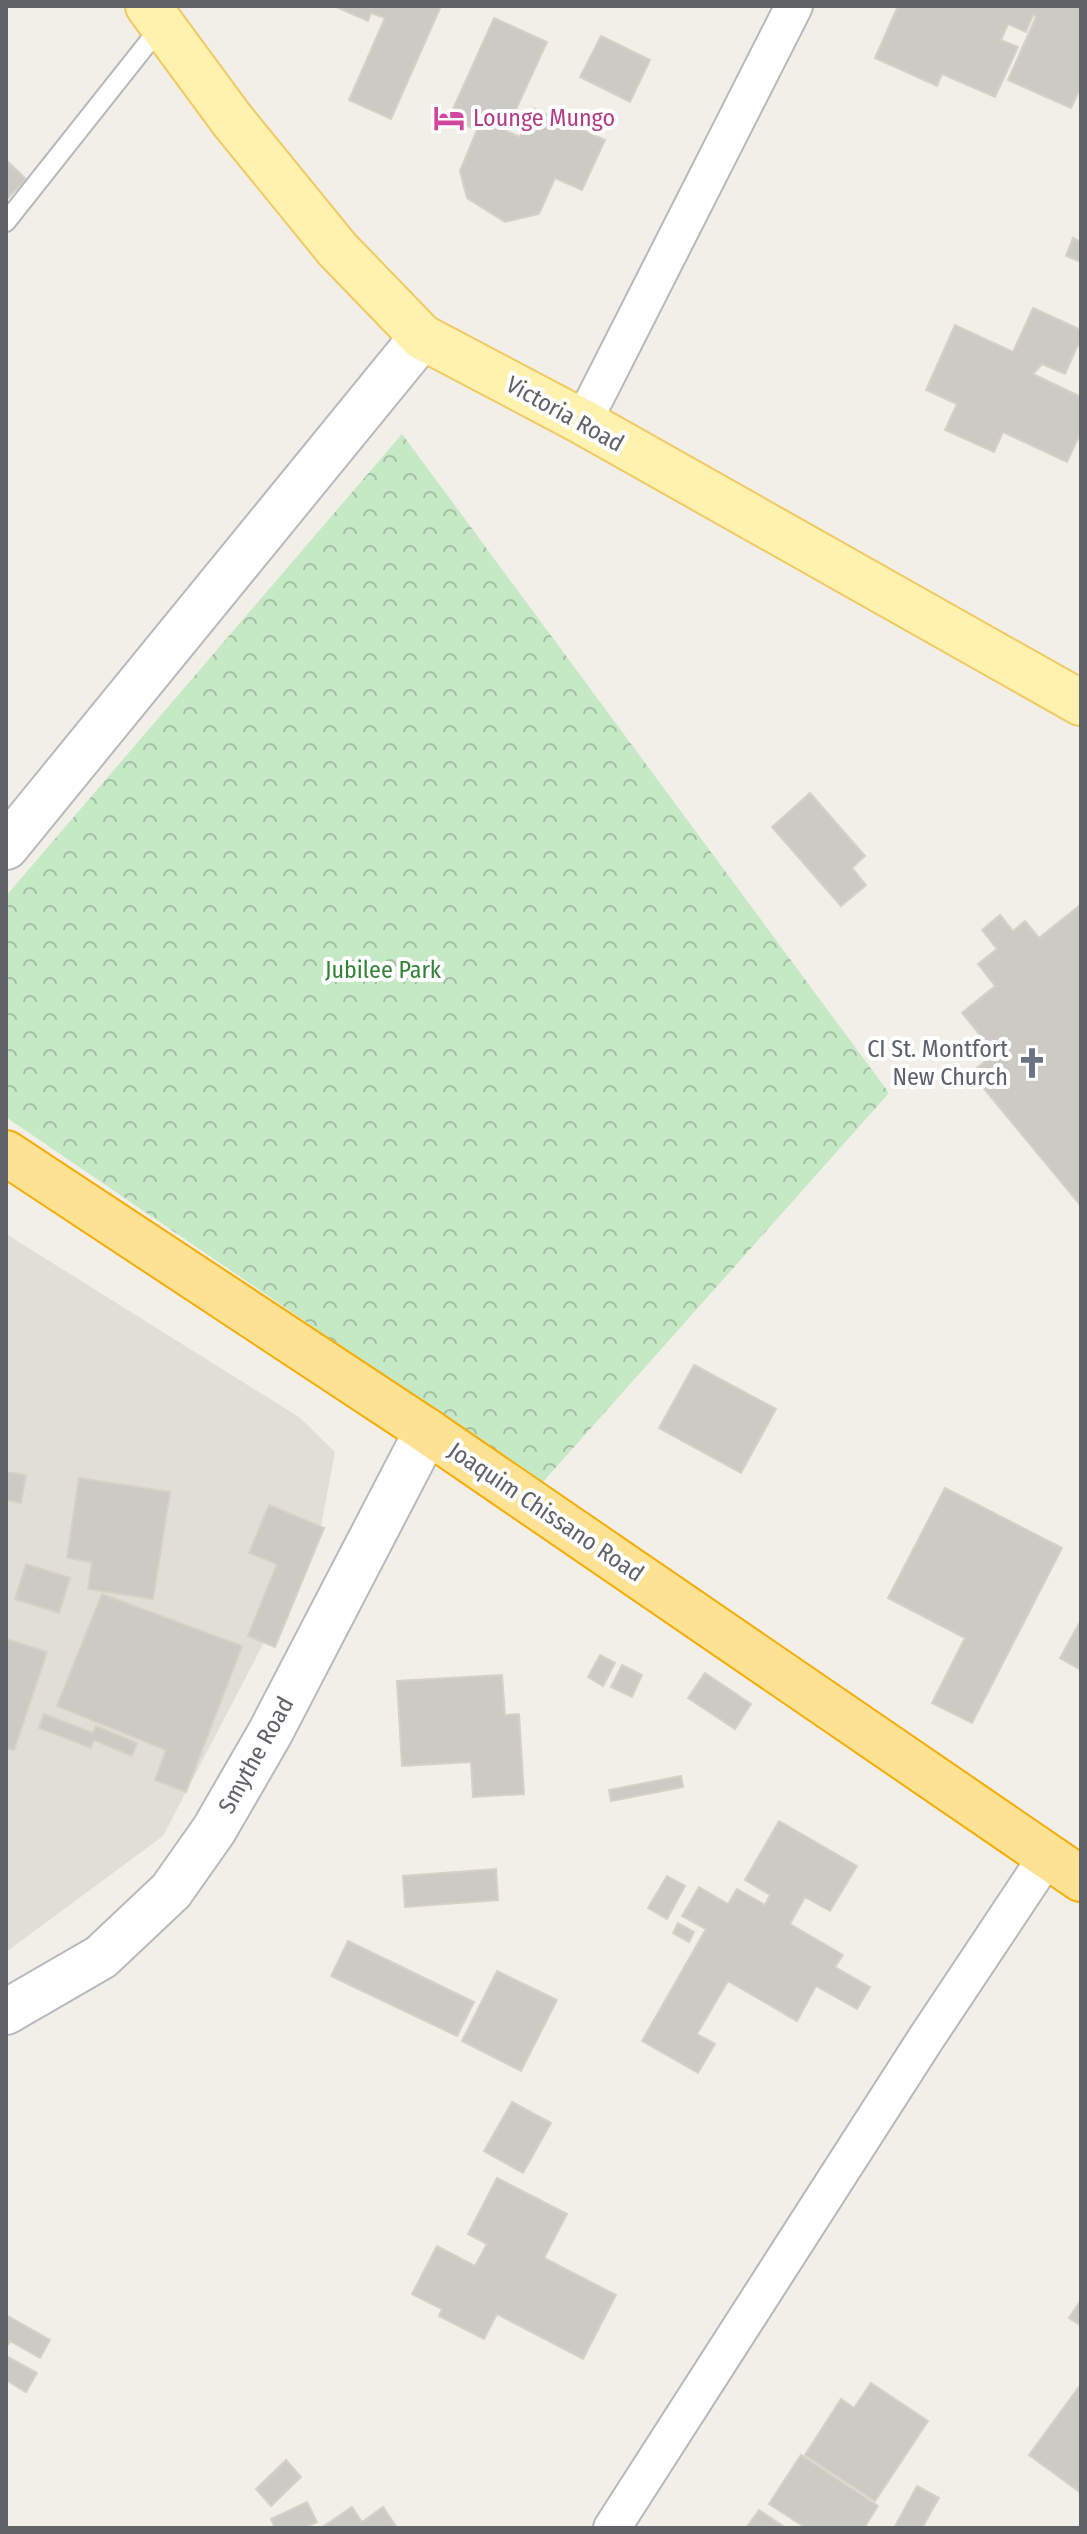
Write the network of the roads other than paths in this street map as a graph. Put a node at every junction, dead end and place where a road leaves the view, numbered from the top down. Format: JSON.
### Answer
{"nodes":[{"id":1,"x":794,"y":6,"type":"edge"},
{"id":2,"x":155,"y":16,"type":"edge"},
{"id":3,"x":6,"y":222,"type":"edge"},
{"id":4,"x":422,"y":337,"type":"junction"},
{"id":5,"x":583,"y":422,"type":"junction"},
{"id":6,"x":1081,"y":703,"type":"edge"},
{"id":7,"x":6,"y":847,"type":"edge"},
{"id":8,"x":6,"y":1153,"type":"edge"},
{"id":9,"x":427,"y":1431,"type":"junction"},
{"id":10,"x":1065,"y":1867,"type":"edge"},
{"id":11,"x":6,"y":2012,"type":"edge"},
{"id":12,"x":612,"y":2528,"type":"edge"}],
"edges":[{"from":1,"to":5,"type":"street"},
{"from":2,"to":3,"type":"lane"},
{"from":2,"to":4,"type":"main road","name":"Victoria Road"},
{"from":4,"to":5,"type":"main road","name":"Victoria Road"},
{"from":4,"to":7,"type":"street"},
{"from":5,"to":6,"type":"main road","name":"Victoria Road"},
{"from":8,"to":9,"type":"highway","name":"Joaquim Chissano Road"},
{"from":9,"to":10,"type":"highway","name":"Joaquim Chissano Road"},
{"from":9,"to":11,"type":"street","name":"Smythe Road"},
{"from":10,"to":12,"type":"street"}]}
